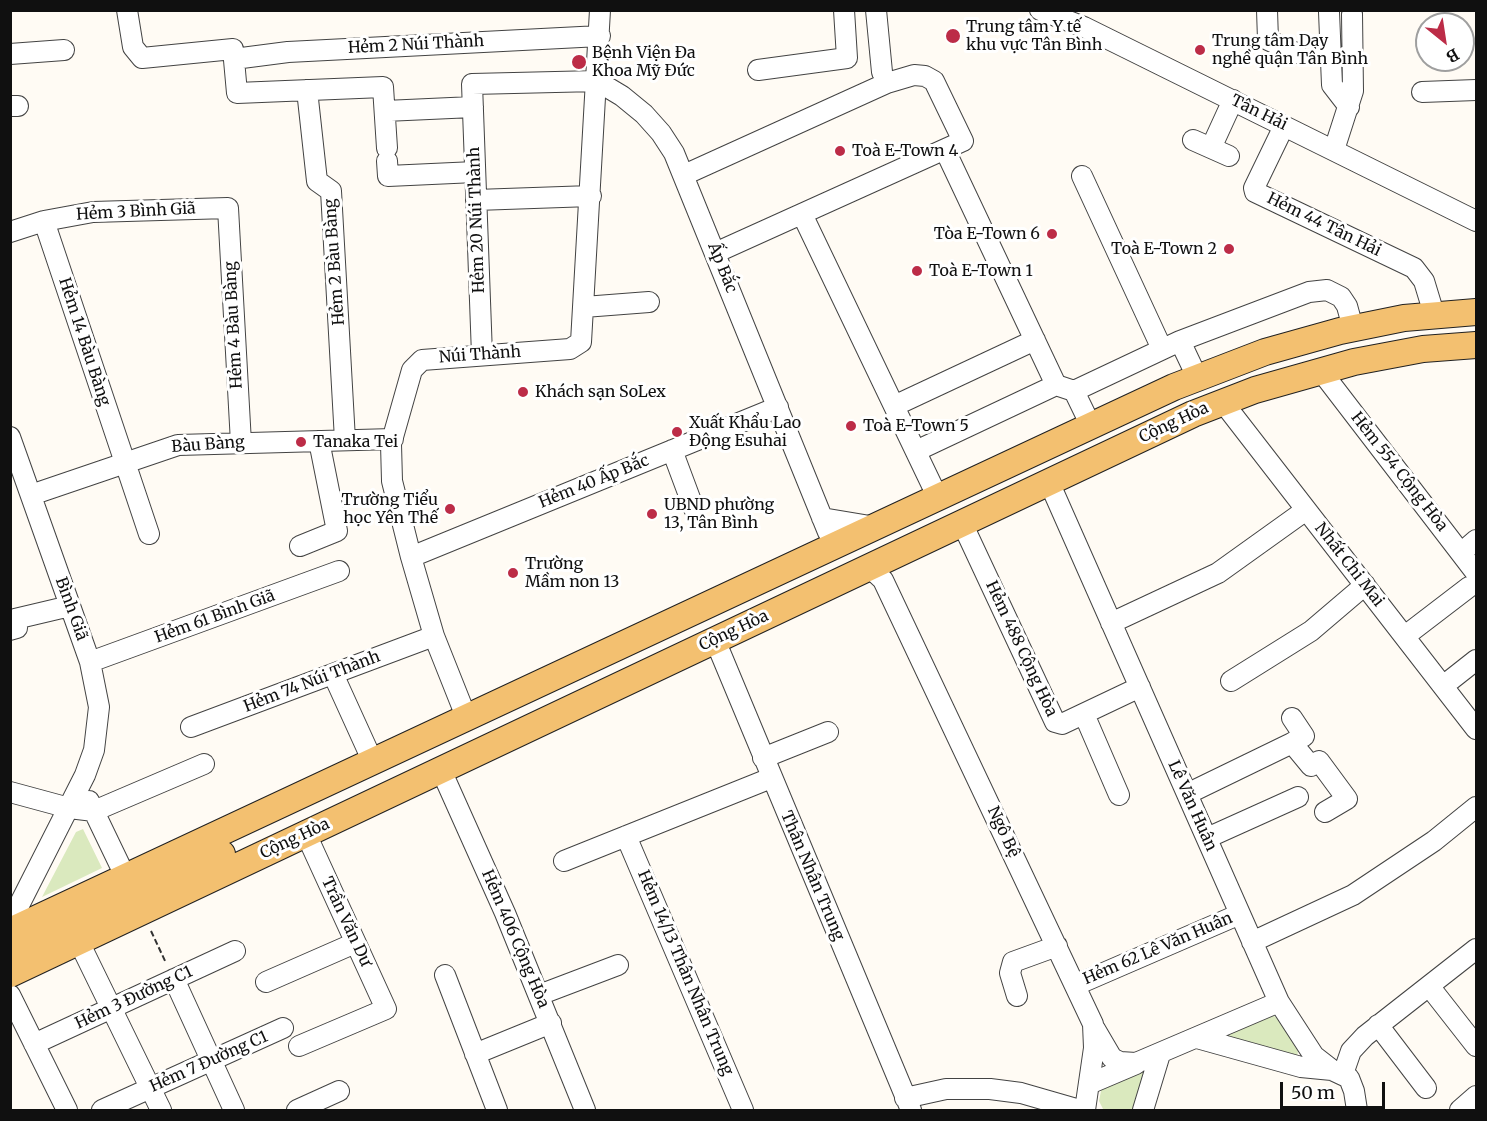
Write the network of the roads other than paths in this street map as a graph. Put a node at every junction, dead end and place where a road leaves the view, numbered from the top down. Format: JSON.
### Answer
{"nodes":[{"id":1,"x":127,"y":10,"type":"edge"},
{"id":2,"x":600,"y":10,"type":"edge"},
{"id":3,"x":844,"y":10,"type":"edge"},
{"id":4,"x":876,"y":10,"type":"edge"},
{"id":5,"x":1040,"y":10,"type":"edge"},
{"id":6,"x":1267,"y":10,"type":"edge"},
{"id":7,"x":1329,"y":12,"type":"dead end"},
{"id":8,"x":1352,"y":14,"type":"dead end"},
{"id":9,"x":600,"y":36,"type":"junction"},
{"id":10,"x":64,"y":50,"type":"dead end"},
{"id":11,"x":1296,"y":52,"type":"dead end"},
{"id":12,"x":10,"y":54,"type":"edge"},
{"id":13,"x":234,"y":54,"type":"junction"},
{"id":14,"x":758,"y":70,"type":"dead end"},
{"id":15,"x":882,"y":72,"type":"dead end"},
{"id":16,"x":597,"y":81,"type":"junction"},
{"id":17,"x":307,"y":90,"type":"junction"},
{"id":18,"x":1476,"y":90,"type":"edge"},
{"id":19,"x":1422,"y":92,"type":"dead end"},
{"id":20,"x":1233,"y":100,"type":"junction"},
{"id":21,"x":473,"y":107,"type":"junction"},
{"id":22,"x":1349,"y":107,"type":"junction"},
{"id":23,"x":384,"y":111,"type":"junction"},
{"id":24,"x":1284,"y":126,"type":"junction"},
{"id":25,"x":1192,"y":140,"type":"dead end"},
{"id":26,"x":945,"y":150,"type":"junction"},
{"id":27,"x":1334,"y":150,"type":"junction"},
{"id":28,"x":475,"y":172,"type":"junction"},
{"id":29,"x":684,"y":175,"type":"junction"},
{"id":30,"x":1082,"y":176,"type":"dead end"},
{"id":31,"x":591,"y":196,"type":"junction"},
{"id":32,"x":476,"y":200,"type":"junction"},
{"id":33,"x":228,"y":208,"type":"joint"},
{"id":34,"x":802,"y":213,"type":"junction"},
{"id":35,"x":1476,"y":221,"type":"edge"},
{"id":36,"x":44,"y":222,"type":"junction"},
{"id":37,"x":10,"y":232,"type":"edge"},
{"id":38,"x":715,"y":253,"type":"junction"},
{"id":39,"x":649,"y":302,"type":"dead end"},
{"id":40,"x":584,"y":307,"type":"junction"},
{"id":41,"x":1476,"y":312,"type":"edge"},
{"id":42,"x":1434,"y":314,"type":"junction"},
{"id":43,"x":1353,"y":328,"type":"junction"},
{"id":44,"x":1476,"y":330,"type":"edge"},
{"id":45,"x":1035,"y":340,"type":"junction"},
{"id":46,"x":1180,"y":341,"type":"junction"},
{"id":47,"x":1476,"y":345,"type":"edge"},
{"id":48,"x":1162,"y":349,"type":"junction"},
{"id":49,"x":482,"y":355,"type":"junction"},
{"id":50,"x":1321,"y":371,"type":"junction"},
{"id":51,"x":1197,"y":377,"type":"junction"},
{"id":52,"x":1065,"y":388,"type":"junction"},
{"id":53,"x":1222,"y":402,"type":"junction"},
{"id":54,"x":894,"y":406,"type":"junction"},
{"id":55,"x":778,"y":407,"type":"junction"},
{"id":56,"x":1091,"y":426,"type":"junction"},
{"id":57,"x":10,"y":436,"type":"edge"},
{"id":58,"x":393,"y":439,"type":"junction"},
{"id":59,"x":345,"y":440,"type":"junction"},
{"id":60,"x":319,"y":441,"type":"junction"},
{"id":61,"x":241,"y":443,"type":"junction"},
{"id":62,"x":672,"y":450,"type":"junction"},
{"id":63,"x":916,"y":451,"type":"junction"},
{"id":64,"x":124,"y":463,"type":"junction"},
{"id":65,"x":1049,"y":482,"type":"junction"},
{"id":66,"x":22,"y":485,"type":"edge"},
{"id":67,"x":938,"y":498,"type":"junction"},
{"id":68,"x":694,"y":509,"type":"dead end"},
{"id":69,"x":1306,"y":510,"type":"junction"},
{"id":70,"x":822,"y":518,"type":"junction"},
{"id":71,"x":962,"y":523,"type":"junction"},
{"id":72,"x":876,"y":527,"type":"junction"},
{"id":73,"x":149,"y":534,"type":"dead end"},
{"id":74,"x":1476,"y":540,"type":"edge"},
{"id":75,"x":300,"y":546,"type":"dead end"},
{"id":76,"x":1461,"y":553,"type":"junction"},
{"id":77,"x":855,"y":556,"type":"junction"},
{"id":78,"x":411,"y":557,"type":"junction"},
{"id":79,"x":339,"y":571,"type":"dead end"},
{"id":80,"x":1473,"y":580,"type":"edge"},
{"id":81,"x":1365,"y":585,"type":"junction"},
{"id":82,"x":70,"y":606,"type":"junction"},
{"id":83,"x":1111,"y":622,"type":"junction"},
{"id":84,"x":10,"y":630,"type":"edge"},
{"id":85,"x":434,"y":636,"type":"junction"},
{"id":86,"x":1404,"y":636,"type":"junction"},
{"id":87,"x":716,"y":640,"type":"junction"},
{"id":88,"x":1476,"y":660,"type":"edge"},
{"id":89,"x":90,"y":662,"type":"junction"},
{"id":90,"x":333,"y":674,"type":"junction"},
{"id":91,"x":1231,"y":681,"type":"dead end"},
{"id":92,"x":1443,"y":686,"type":"junction"},
{"id":93,"x":1140,"y":687,"type":"junction"},
{"id":94,"x":1084,"y":714,"type":"junction"},
{"id":95,"x":467,"y":718,"type":"junction"},
{"id":96,"x":1292,"y":718,"type":"dead end"},
{"id":97,"x":191,"y":727,"type":"dead end"},
{"id":98,"x":1476,"y":729,"type":"edge"},
{"id":99,"x":828,"y":732,"type":"dead end"},
{"id":100,"x":1292,"y":744,"type":"junction"},
{"id":101,"x":763,"y":758,"type":"junction"},
{"id":102,"x":373,"y":762,"type":"junction"},
{"id":103,"x":204,"y":764,"type":"dead end"},
{"id":104,"x":441,"y":770,"type":"junction"},
{"id":105,"x":771,"y":778,"type":"junction"},
{"id":106,"x":81,"y":785,"type":"junction"},
{"id":107,"x":10,"y":792,"type":"edge"},
{"id":108,"x":1186,"y":794,"type":"junction"},
{"id":109,"x":1119,"y":795,"type":"dead end"},
{"id":110,"x":1298,"y":797,"type":"dead end"},
{"id":111,"x":1476,"y":807,"type":"edge"},
{"id":112,"x":69,"y":808,"type":"junction"},
{"id":113,"x":94,"y":811,"type":"junction"},
{"id":114,"x":1325,"y":812,"type":"dead end"},
{"id":115,"x":306,"y":834,"type":"junction"},
{"id":116,"x":626,"y":836,"type":"junction"},
{"id":117,"x":1206,"y":838,"type":"junction"},
{"id":118,"x":564,"y":861,"type":"dead end"},
{"id":119,"x":126,"y":878,"type":"junction"},
{"id":120,"x":1240,"y":914,"type":"junction"},
{"id":121,"x":10,"y":923,"type":"edge"},
{"id":122,"x":10,"y":932,"type":"edge"},
{"id":123,"x":67,"y":937,"type":"junction"},
{"id":124,"x":1252,"y":942,"type":"junction"},
{"id":125,"x":355,"y":943,"type":"junction"},
{"id":126,"x":1057,"y":946,"type":"junction"},
{"id":127,"x":1476,"y":949,"type":"edge"},
{"id":128,"x":235,"y":951,"type":"dead end"},
{"id":129,"x":10,"y":954,"type":"edge"},
{"id":130,"x":618,"y":965,"type":"dead end"},
{"id":131,"x":10,"y":974,"type":"edge"},
{"id":132,"x":445,"y":975,"type":"dead end"},
{"id":133,"x":174,"y":979,"type":"junction"},
{"id":134,"x":266,"y":982,"type":"dead end"},
{"id":135,"x":1076,"y":985,"type":"junction"},
{"id":136,"x":1429,"y":986,"type":"junction"},
{"id":137,"x":10,"y":995,"type":"edge"},
{"id":138,"x":540,"y":995,"type":"junction"},
{"id":139,"x":1017,"y":996,"type":"dead end"},
{"id":140,"x":1279,"y":1002,"type":"junction"},
{"id":141,"x":111,"y":1009,"type":"junction"},
{"id":142,"x":551,"y":1023,"type":"junction"},
{"id":143,"x":1093,"y":1024,"type":"junction"},
{"id":144,"x":1378,"y":1025,"type":"junction"},
{"id":145,"x":283,"y":1028,"type":"dead end"},
{"id":146,"x":1197,"y":1038,"type":"junction"},
{"id":147,"x":34,"y":1044,"type":"junction"},
{"id":148,"x":299,"y":1046,"type":"dead end"},
{"id":149,"x":1476,"y":1047,"type":"edge"},
{"id":150,"x":475,"y":1054,"type":"junction"},
{"id":151,"x":1154,"y":1057,"type":"junction"},
{"id":152,"x":211,"y":1061,"type":"junction"},
{"id":153,"x":1337,"y":1072,"type":"junction"},
{"id":154,"x":1089,"y":1084,"type":"junction"},
{"id":155,"x":1426,"y":1088,"type":"dead end"},
{"id":156,"x":150,"y":1089,"type":"junction"},
{"id":157,"x":339,"y":1091,"type":"dead end"},
{"id":158,"x":1476,"y":1096,"type":"edge"},
{"id":159,"x":908,"y":1104,"type":"edge"},
{"id":160,"x":67,"y":1110,"type":"edge"},
{"id":161,"x":102,"y":1110,"type":"edge"},
{"id":162,"x":161,"y":1110,"type":"edge"},
{"id":163,"x":234,"y":1110,"type":"edge"},
{"id":164,"x":297,"y":1110,"type":"edge"},
{"id":165,"x":497,"y":1110,"type":"edge"},
{"id":166,"x":585,"y":1110,"type":"edge"},
{"id":167,"x":743,"y":1110,"type":"edge"},
{"id":168,"x":1080,"y":1110,"type":"edge"},
{"id":169,"x":1085,"y":1110,"type":"edge"},
{"id":170,"x":1143,"y":1110,"type":"edge"},
{"id":171,"x":1357,"y":1110,"type":"edge"},
{"id":172,"x":1460,"y":1110,"type":"edge"}],
"edges":[{"from":1,"to":13,"type":"street","name":"Hẻm 2 Núi Thành"},
{"from":2,"to":9,"type":"street"},
{"from":3,"to":14,"type":"street"},
{"from":4,"to":15,"type":"street"},
{"from":5,"to":20,"type":"street","name":"Tân Hải"},
{"from":6,"to":11,"type":"street"},
{"from":7,"to":22,"type":"street"},
{"from":8,"to":22,"type":"street"},
{"from":9,"to":13,"type":"street","name":"Hẻm 2 Núi Thành"},
{"from":9,"to":16,"type":"street"},
{"from":10,"to":12,"type":"street"},
{"from":13,"to":17,"type":"street"},
{"from":16,"to":21,"type":"street","name":"Hẻm 20 Núi Thành"},
{"from":16,"to":29,"type":"street","name":"Ấp Bắc"},
{"from":16,"to":31,"type":"street","name":"Núi Thành"},
{"from":17,"to":23,"type":"street"},
{"from":17,"to":59,"type":"street","name":"Hẻm 2 Bàu Bàng"},
{"from":18,"to":19,"type":"street"},
{"from":20,"to":24,"type":"street","name":"Tân Hải"},
{"from":20,"to":25,"type":"street"},
{"from":21,"to":23,"type":"street"},
{"from":21,"to":28,"type":"street","name":"Hẻm 20 Núi Thành"},
{"from":22,"to":27,"type":"street"},
{"from":23,"to":28,"type":"street"},
{"from":24,"to":27,"type":"street","name":"Tân Hải"},
{"from":24,"to":42,"type":"street","name":"Hẻm 44 Tân Hải"},
{"from":26,"to":29,"type":"street"},
{"from":26,"to":34,"type":"street"},
{"from":26,"to":45,"type":"street"},
{"from":27,"to":35,"type":"street","name":"Tân Hải"},
{"from":28,"to":32,"type":"street","name":"Hẻm 20 Núi Thành"},
{"from":29,"to":38,"type":"street","name":"Ấp Bắc"},
{"from":30,"to":48,"type":"street"},
{"from":31,"to":32,"type":"street"},
{"from":31,"to":40,"type":"street","name":"Núi Thành"},
{"from":32,"to":49,"type":"street","name":"Hẻm 20 Núi Thành"},
{"from":33,"to":36,"type":"street","name":"Hẻm 3 Bình Giã"},
{"from":33,"to":61,"type":"street","name":"Hẻm 4 Bàu Bàng"},
{"from":34,"to":38,"type":"street"},
{"from":34,"to":54,"type":"street"},
{"from":36,"to":37,"type":"street","name":"Hẻm 3 Bình Giã"},
{"from":36,"to":64,"type":"street","name":"Hẻm 14 Bàu Bàng"},
{"from":38,"to":55,"type":"street","name":"Ấp Bắc"},
{"from":39,"to":40,"type":"street"},
{"from":40,"to":49,"type":"street","name":"Núi Thành"},
{"from":41,"to":42,"type":"main road","name":"Cộng Hòa"},
{"from":42,"to":43,"type":"main road","name":"Cộng Hòa"},
{"from":43,"to":46,"type":"street"},
{"from":43,"to":51,"type":"main road","name":"Cộng Hòa"},
{"from":44,"to":77,"type":"main road","name":"Cộng Hòa"},
{"from":45,"to":52,"type":"street"},
{"from":45,"to":54,"type":"street"},
{"from":46,"to":48,"type":"street"},
{"from":46,"to":51,"type":"street"},
{"from":47,"to":50,"type":"main road","name":"Cộng Hòa"},
{"from":48,"to":52,"type":"street"},
{"from":49,"to":58,"type":"street","name":"Núi Thành"},
{"from":50,"to":53,"type":"main road","name":"Cộng Hòa"},
{"from":50,"to":76,"type":"street","name":"Hẻm 554 Cộng Hòa"},
{"from":51,"to":56,"type":"main road","name":"Cộng Hòa"},
{"from":52,"to":56,"type":"street"},
{"from":52,"to":63,"type":"street"},
{"from":53,"to":65,"type":"main road","name":"Cộng Hòa"},
{"from":53,"to":69,"type":"street","name":"Nhất Chi Mai"},
{"from":54,"to":63,"type":"street"},
{"from":55,"to":62,"type":"street","name":"Hẻm 40 Ấp Bắc"},
{"from":55,"to":70,"type":"street","name":"Ấp Bắc"},
{"from":56,"to":67,"type":"main road","name":"Cộng Hòa"},
{"from":57,"to":66,"type":"street","name":"Bình Giã"},
{"from":58,"to":59,"type":"street","name":"Bàu Bàng"},
{"from":58,"to":78,"type":"street","name":"Núi Thành"},
{"from":59,"to":60,"type":"street","name":"Bàu Bàng"},
{"from":60,"to":61,"type":"street","name":"Bàu Bàng"},
{"from":60,"to":75,"type":"street"},
{"from":61,"to":64,"type":"street","name":"Bàu Bàng"},
{"from":62,"to":68,"type":"street"},
{"from":62,"to":78,"type":"street","name":"Hẻm 40 Ấp Bắc"},
{"from":63,"to":67,"type":"street"},
{"from":64,"to":66,"type":"street","name":"Bàu Bàng"},
{"from":64,"to":73,"type":"street","name":"Hẻm 14 Bàu Bàng"},
{"from":65,"to":71,"type":"main road","name":"Cộng Hòa"},
{"from":65,"to":83,"type":"street","name":"Lê Văn Huân"},
{"from":66,"to":82,"type":"street","name":"Bình Giã"},
{"from":67,"to":72,"type":"main road","name":"Cộng Hòa"},
{"from":69,"to":81,"type":"street","name":"Nhất Chi Mai"},
{"from":69,"to":83,"type":"street"},
{"from":70,"to":72,"type":"street"},
{"from":70,"to":77,"type":"street","name":"Ấp Bắc"},
{"from":71,"to":77,"type":"main road","name":"Cộng Hòa"},
{"from":71,"to":94,"type":"street","name":"Hẻm 488 Cộng Hòa"},
{"from":72,"to":77,"type":"main road","name":"Cộng Hòa"},
{"from":74,"to":76,"type":"street"},
{"from":76,"to":80,"type":"street","name":"Hẻm 554 Cộng Hòa"},
{"from":77,"to":87,"type":"main road","name":"Cộng Hòa"},
{"from":77,"to":95,"type":"main road","name":"Cộng Hòa"},
{"from":77,"to":123,"type":"main road","name":"Cộng Hòa"},
{"from":77,"to":126,"type":"street","name":"Ngô Bệ"},
{"from":78,"to":85,"type":"street","name":"Núi Thành"},
{"from":79,"to":89,"type":"street","name":"Hẻm 61 Bình Giã"},
{"from":80,"to":86,"type":"street"},
{"from":81,"to":86,"type":"street","name":"Nhất Chi Mai"},
{"from":81,"to":91,"type":"street"},
{"from":82,"to":84,"type":"street"},
{"from":82,"to":89,"type":"street","name":"Bình Giã"},
{"from":83,"to":93,"type":"street","name":"Lê Văn Huân"},
{"from":85,"to":90,"type":"street","name":"Hẻm 74 Núi Thành"},
{"from":85,"to":95,"type":"street","name":"Núi Thành"},
{"from":86,"to":92,"type":"street","name":"Nhất Chi Mai"},
{"from":87,"to":101,"type":"street","name":"Thân Nhân Trung"},
{"from":87,"to":104,"type":"main road","name":"Cộng Hòa"},
{"from":88,"to":92,"type":"street"},
{"from":89,"to":106,"type":"street","name":"Bình Giã"},
{"from":90,"to":97,"type":"street","name":"Hẻm 74 Núi Thành"},
{"from":90,"to":102,"type":"street"},
{"from":92,"to":98,"type":"street","name":"Nhất Chi Mai"},
{"from":93,"to":94,"type":"street","name":"Hẻm 488 Cộng Hòa"},
{"from":93,"to":108,"type":"street","name":"Lê Văn Huân"},
{"from":94,"to":109,"type":"street"},
{"from":95,"to":102,"type":"main road","name":"Cộng Hòa"},
{"from":96,"to":100,"type":"street"},
{"from":99,"to":101,"type":"street"},
{"from":100,"to":108,"type":"street"},
{"from":100,"to":114,"type":"street"},
{"from":101,"to":105,"type":"street","name":"Thân Nhân Trung"},
{"from":102,"to":119,"type":"main road","name":"Cộng Hòa"},
{"from":103,"to":113,"type":"street"},
{"from":104,"to":115,"type":"main road","name":"Cộng Hòa"},
{"from":104,"to":138,"type":"street","name":"Hẻm 406 Cộng Hòa"},
{"from":105,"to":116,"type":"street"},
{"from":105,"to":159,"type":"street","name":"Thân Nhân Trung"},
{"from":106,"to":112,"type":"street","name":"Bình Giã"},
{"from":106,"to":113,"type":"street"},
{"from":107,"to":112,"type":"street"},
{"from":108,"to":117,"type":"street","name":"Lê Văn Huân"},
{"from":110,"to":117,"type":"street"},
{"from":111,"to":124,"type":"street"},
{"from":112,"to":113,"type":"street"},
{"from":112,"to":121,"type":"street","name":"Bình Giã"},
{"from":113,"to":119,"type":"street"},
{"from":115,"to":123,"type":"main road","name":"Cộng Hòa"},
{"from":115,"to":125,"type":"street","name":"Trần Văn Dư"},
{"from":116,"to":118,"type":"street"},
{"from":116,"to":167,"type":"street","name":"Hẻm 14/13 Thân Nhân Trung"},
{"from":117,"to":120,"type":"street","name":"Lê Văn Huân"},
{"from":119,"to":122,"type":"main road","name":"Cộng Hòa"},
{"from":120,"to":124,"type":"street","name":"Lê Văn Huân"},
{"from":120,"to":135,"type":"street","name":"Hẻm 62 Lê Văn Huân"},
{"from":123,"to":129,"type":"main road"},
{"from":123,"to":131,"type":"main road","name":"Cộng Hòa"},
{"from":123,"to":141,"type":"street"},
{"from":124,"to":140,"type":"street","name":"Lê Văn Huân"},
{"from":125,"to":134,"type":"street"},
{"from":125,"to":148,"type":"street","name":"Trần Văn Dư"},
{"from":126,"to":135,"type":"street","name":"Ngô Bệ"},
{"from":126,"to":139,"type":"street"},
{"from":127,"to":136,"type":"street"},
{"from":128,"to":133,"type":"street","name":"Hẻm 3 Đường C1"},
{"from":130,"to":138,"type":"street"},
{"from":132,"to":150,"type":"street"},
{"from":133,"to":141,"type":"street","name":"Hẻm 3 Đường C1"},
{"from":133,"to":152,"type":"street"},
{"from":135,"to":143,"type":"street","name":"Ngô Bệ"},
{"from":136,"to":144,"type":"street"},
{"from":136,"to":149,"type":"street"},
{"from":137,"to":147,"type":"street"},
{"from":138,"to":142,"type":"street","name":"Hẻm 406 Cộng Hòa"},
{"from":140,"to":146,"type":"street"},
{"from":140,"to":153,"type":"street","name":"Lê Văn Huân"},
{"from":141,"to":147,"type":"street","name":"Hẻm 3 Đường C1"},
{"from":141,"to":156,"type":"street"},
{"from":142,"to":150,"type":"street"},
{"from":142,"to":166,"type":"street","name":"Hẻm 406 Cộng Hòa"},
{"from":143,"to":151,"type":"street"},
{"from":143,"to":154,"type":"street","name":"Ngô Bệ"},
{"from":144,"to":153,"type":"street"},
{"from":144,"to":155,"type":"street"},
{"from":145,"to":152,"type":"street","name":"Hẻm 7 Đường C1"},
{"from":146,"to":151,"type":"street"},
{"from":146,"to":153,"type":"street"},
{"from":147,"to":160,"type":"street"},
{"from":150,"to":165,"type":"street"},
{"from":151,"to":154,"type":"street"},
{"from":151,"to":170,"type":"street"},
{"from":152,"to":156,"type":"street","name":"Hẻm 7 Đường C1"},
{"from":152,"to":163,"type":"street"},
{"from":153,"to":171,"type":"street","name":"Lê Văn Huân"},
{"from":154,"to":169,"type":"street","name":"Ngô Bệ"},
{"from":156,"to":161,"type":"street","name":"Hẻm 7 Đường C1"},
{"from":156,"to":162,"type":"street"},
{"from":157,"to":164,"type":"street"},
{"from":158,"to":172,"type":"street"},
{"from":159,"to":168,"type":"street"}]}
